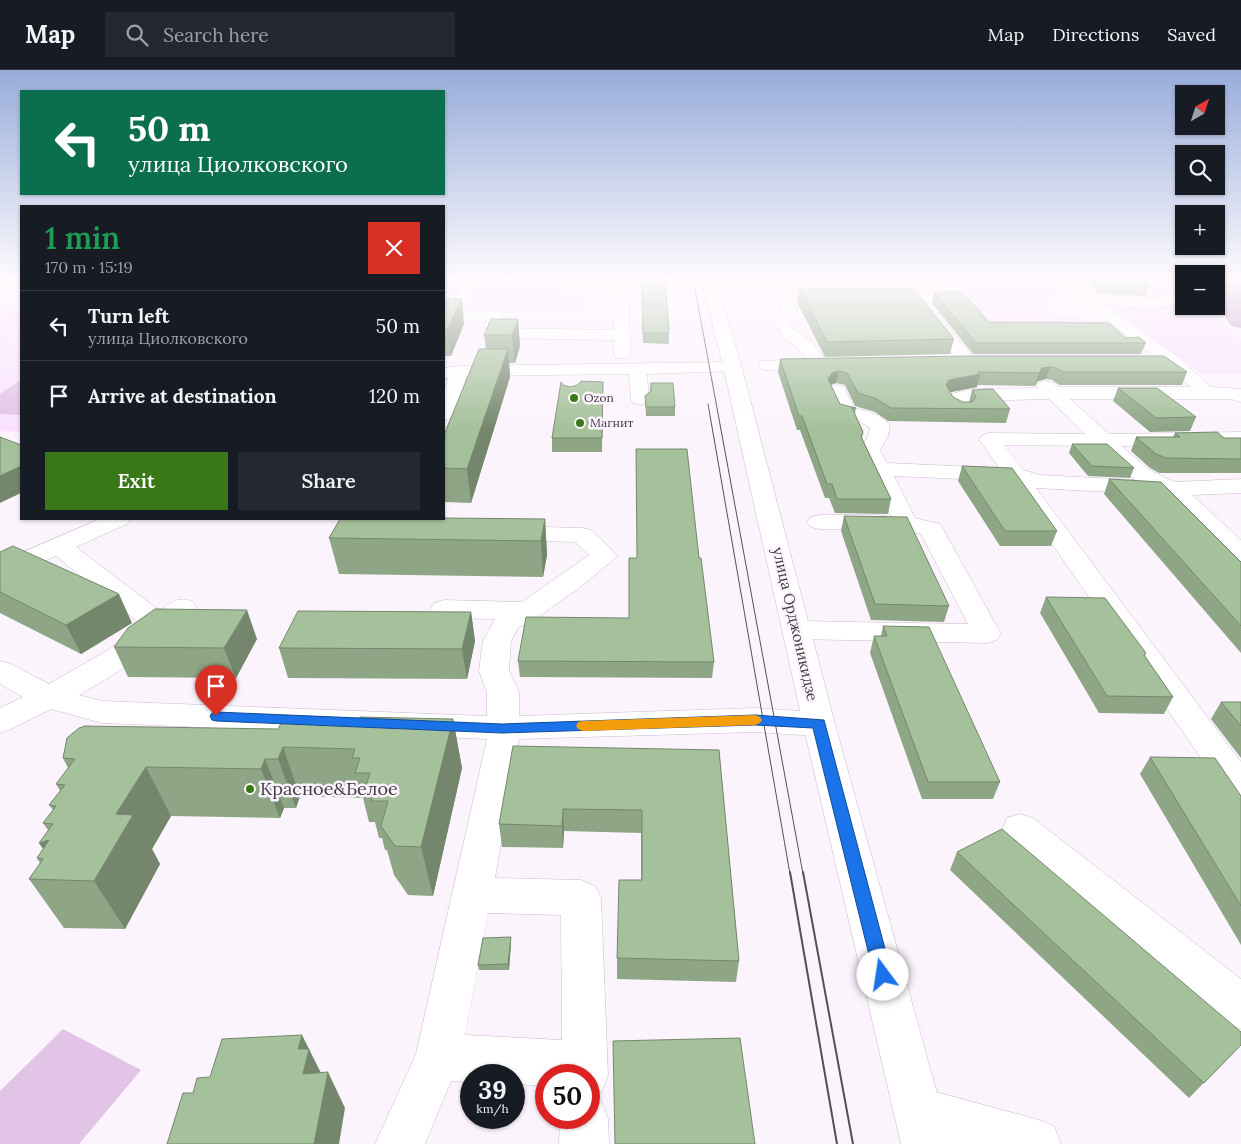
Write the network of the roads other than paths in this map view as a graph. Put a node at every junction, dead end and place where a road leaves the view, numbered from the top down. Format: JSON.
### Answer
{"nodes":[{"id":1,"x":492,"y":328,"type":"edge"},
{"id":2,"x":622,"y":328,"type":"edge"},
{"id":3,"x":721,"y":328,"type":"edge"},
{"id":4,"x":785,"y":328,"type":"edge"},
{"id":5,"x":940,"y":328,"type":"edge"},
{"id":6,"x":1127,"y":328,"type":"edge"},
{"id":7,"x":622,"y":335,"type":"junction"},
{"id":8,"x":967,"y":361,"type":"junction"},
{"id":9,"x":984,"y":361,"type":"edge"},
{"id":10,"x":1144,"y":361,"type":"edge"},
{"id":11,"x":1172,"y":361,"type":"junction"},
{"id":12,"x":948,"y":362,"type":"edge"},
{"id":13,"x":819,"y":364,"type":"junction"},
{"id":14,"x":838,"y":364,"type":"edge"},
{"id":15,"x":637,"y":365,"type":"junction"},
{"id":16,"x":767,"y":365,"type":"dead end"},
{"id":17,"x":732,"y":367,"type":"junction"},
{"id":18,"x":452,"y":372,"type":"edge"},
{"id":19,"x":1033,"y":374,"type":"edge"},
{"id":20,"x":837,"y":391,"type":"edge"},
{"id":21,"x":1052,"y":392,"type":"junction"},
{"id":22,"x":1208,"y":393,"type":"junction"},
{"id":23,"x":1000,"y":395,"type":"junction"},
{"id":24,"x":1241,"y":396,"type":"edge"},
{"id":25,"x":640,"y":399,"type":"dead end"},
{"id":26,"x":961,"y":408,"type":"edge"},
{"id":27,"x":445,"y":409,"type":"edge"},
{"id":28,"x":1241,"y":414,"type":"edge"},
{"id":29,"x":1016,"y":415,"type":"dead end"},
{"id":30,"x":1241,"y":438,"type":"edge"},
{"id":31,"x":1102,"y":440,"type":"junction"},
{"id":32,"x":880,"y":470,"type":"junction"},
{"id":33,"x":1015,"y":475,"type":"junction"},
{"id":34,"x":1241,"y":486,"type":"edge"},
{"id":35,"x":1172,"y":489,"type":"junction"},
{"id":36,"x":117,"y":520,"type":"edge"},
{"id":37,"x":819,"y":522,"type":"dead end"},
{"id":38,"x":906,"y":522,"type":"junction"},
{"id":39,"x":484,"y":532,"type":"edge"},
{"id":40,"x":59,"y":546,"type":"junction"},
{"id":41,"x":1241,"y":553,"type":"edge"},
{"id":42,"x":0,"y":572,"type":"edge"},
{"id":43,"x":444,"y":609,"type":"dead end"},
{"id":44,"x":528,"y":611,"type":"junction"},
{"id":45,"x":797,"y":630,"type":"junction"},
{"id":46,"x":0,"y":670,"type":"edge"},
{"id":47,"x":50,"y":698,"type":"junction"},
{"id":48,"x":0,"y":722,"type":"edge"},
{"id":49,"x":819,"y":724,"type":"junction"},
{"id":50,"x":502,"y":728,"type":"junction"},
{"id":51,"x":1240,"y":786,"type":"edge"},
{"id":52,"x":1020,"y":829,"type":"dead end"},
{"id":53,"x":472,"y":895,"type":"junction"},
{"id":54,"x":1241,"y":1007,"type":"edge"},
{"id":55,"x":438,"y":1057,"type":"junction"},
{"id":56,"x":585,"y":1064,"type":"edge"},
{"id":57,"x":535,"y":1066,"type":"edge"},
{"id":58,"x":921,"y":1127,"type":"edge"},
{"id":59,"x":584,"y":1129,"type":"edge"},
{"id":60,"x":400,"y":1144,"type":"edge"},
{"id":61,"x":584,"y":1144,"type":"edge"},
{"id":62,"x":1036,"y":1144,"type":"edge"}],
"edges":[{"from":1,"to":7,"type":"main road"},
{"from":2,"to":7,"type":"main road"},
{"from":3,"to":17,"type":"main road","name":"улица Орджоникидзе"},
{"from":4,"to":13,"type":"main road"},
{"from":5,"to":8,"type":"main road"},
{"from":6,"to":11,"type":"main road"},
{"from":7,"to":15,"type":"main road"},
{"from":8,"to":9,"type":"main road"},
{"from":8,"to":12,"type":"main road"},
{"from":10,"to":11,"type":"main road"},
{"from":11,"to":22,"type":"main road"},
{"from":13,"to":14,"type":"main road"},
{"from":13,"to":16,"type":"main road"},
{"from":15,"to":17,"type":"main road"},
{"from":15,"to":18,"type":"main road"},
{"from":15,"to":25,"type":"main road"},
{"from":17,"to":45,"type":"main road","name":"улица Орджоникидзе"},
{"from":18,"to":27,"type":"main road"},
{"from":19,"to":21,"type":"main road"},
{"from":20,"to":32,"type":"main road"},
{"from":21,"to":22,"type":"main road"},
{"from":21,"to":23,"type":"main road"},
{"from":21,"to":31,"type":"main road"},
{"from":22,"to":24,"type":"main road"},
{"from":22,"to":28,"type":"main road"},
{"from":23,"to":26,"type":"main road"},
{"from":23,"to":29,"type":"main road"},
{"from":30,"to":31,"type":"main road"},
{"from":31,"to":33,"type":"main road"},
{"from":31,"to":35,"type":"main road"},
{"from":32,"to":33,"type":"main road"},
{"from":32,"to":38,"type":"main road"},
{"from":33,"to":35,"type":"main road"},
{"from":33,"to":51,"type":"main road"},
{"from":34,"to":35,"type":"main road"},
{"from":35,"to":41,"type":"main road"},
{"from":36,"to":40,"type":"main road"},
{"from":37,"to":38,"type":"main road"},
{"from":38,"to":45,"type":"main road"},
{"from":39,"to":44,"type":"main road"},
{"from":40,"to":42,"type":"main road"},
{"from":40,"to":47,"type":"main road"},
{"from":43,"to":44,"type":"main road"},
{"from":44,"to":50,"type":"main road"},
{"from":45,"to":49,"type":"main road","name":"улица Орджоникидзе"},
{"from":46,"to":47,"type":"main road"},
{"from":47,"to":48,"type":"main road"},
{"from":47,"to":50,"type":"main road"},
{"from":49,"to":50,"type":"main road"},
{"from":49,"to":58,"type":"main road","name":"улица Орджоникидзе"},
{"from":50,"to":53,"type":"main road"},
{"from":52,"to":54,"type":"main road"},
{"from":53,"to":55,"type":"main road"},
{"from":53,"to":56,"type":"main road"},
{"from":55,"to":57,"type":"main road"},
{"from":55,"to":60,"type":"main road"},
{"from":58,"to":62,"type":"main road"},
{"from":59,"to":61,"type":"main road"}]}
